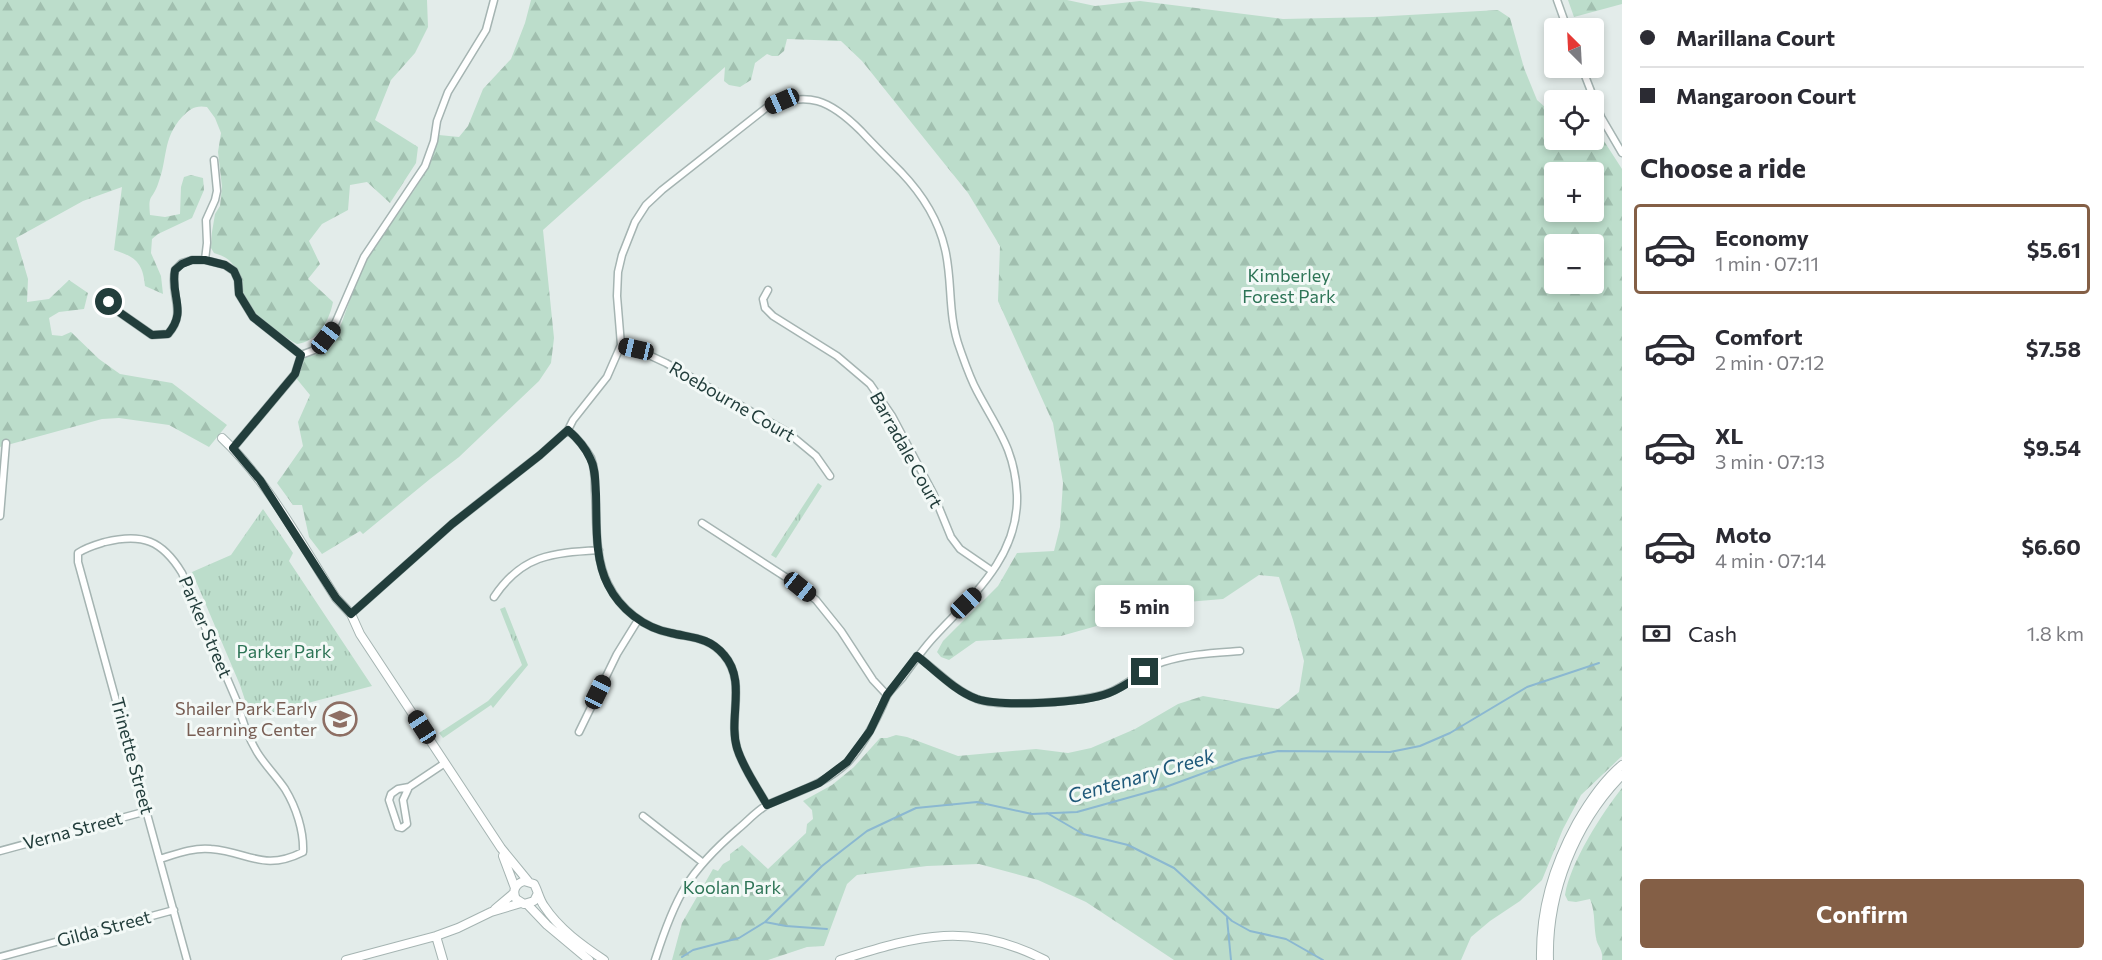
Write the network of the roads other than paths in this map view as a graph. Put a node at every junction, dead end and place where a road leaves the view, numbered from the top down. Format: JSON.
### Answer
{"nodes":[{"id":1,"x":494,"y":0,"type":"edge"},
{"id":2,"x":1557,"y":0,"type":"edge"},
{"id":3,"x":1563,"y":18,"type":"edge"},
{"id":4,"x":1586,"y":78,"type":"edge"},
{"id":5,"x":1622,"y":153,"type":"edge"},
{"id":6,"x":214,"y":160,"type":"dead end"},
{"id":7,"x":205,"y":260,"type":"junction"},
{"id":8,"x":768,"y":290,"type":"dead end"},
{"id":9,"x":109,"y":302,"type":"dead end"},
{"id":10,"x":621,"y":345,"type":"junction"},
{"id":11,"x":301,"y":355,"type":"junction"},
{"id":12,"x":568,"y":430,"type":"junction"},
{"id":13,"x":222,"y":438,"type":"dead end"},
{"id":14,"x":6,"y":443,"type":"dead end"},
{"id":15,"x":233,"y":448,"type":"junction"},
{"id":16,"x":830,"y":476,"type":"dead end"},
{"id":17,"x":0,"y":516,"type":"edge"},
{"id":18,"x":702,"y":523,"type":"dead end"},
{"id":19,"x":599,"y":550,"type":"junction"},
{"id":20,"x":78,"y":553,"type":"joint"},
{"id":21,"x":992,"y":571,"type":"junction"},
{"id":22,"x":494,"y":597,"type":"dead end"},
{"id":23,"x":351,"y":614,"type":"junction"},
{"id":24,"x":638,"y":620,"type":"junction"},
{"id":25,"x":1240,"y":651,"type":"dead end"},
{"id":26,"x":917,"y":656,"type":"junction"},
{"id":27,"x":887,"y":695,"type":"junction"},
{"id":28,"x":579,"y":732,"type":"dead end"},
{"id":29,"x":445,"y":763,"type":"junction"},
{"id":30,"x":1622,"y":765,"type":"edge"},
{"id":31,"x":1622,"y":775,"type":"edge"},
{"id":32,"x":409,"y":787,"type":"junction"},
{"id":33,"x":767,"y":805,"type":"junction"},
{"id":34,"x":147,"y":811,"type":"junction"},
{"id":35,"x":643,"y":816,"type":"dead end"},
{"id":36,"x":501,"y":848,"type":"junction"},
{"id":37,"x":0,"y":851,"type":"edge"},
{"id":38,"x":160,"y":859,"type":"junction"},
{"id":39,"x":702,"y":862,"type":"junction"},
{"id":40,"x":528,"y":881,"type":"junction"},
{"id":41,"x":514,"y":890,"type":"junction"},
{"id":42,"x":537,"y":895,"type":"junction"},
{"id":43,"x":524,"y":904,"type":"junction"},
{"id":44,"x":174,"y":910,"type":"junction"},
{"id":45,"x":492,"y":912,"type":"junction"},
{"id":46,"x":1546,"y":927,"type":"junction"},
{"id":47,"x":436,"y":936,"type":"junction"},
{"id":48,"x":0,"y":957,"type":"edge"},
{"id":49,"x":601,"y":959,"type":"edge"},
{"id":50,"x":187,"y":960,"type":"edge"},
{"id":51,"x":346,"y":960,"type":"edge"},
{"id":52,"x":443,"y":960,"type":"edge"},
{"id":53,"x":589,"y":960,"type":"edge"},
{"id":54,"x":655,"y":960,"type":"edge"},
{"id":55,"x":840,"y":960,"type":"edge"},
{"id":56,"x":1045,"y":960,"type":"edge"},
{"id":57,"x":1542,"y":960,"type":"edge"},
{"id":58,"x":1549,"y":960,"type":"edge"}],
"edges":[{"from":1,"to":11,"type":"street"},
{"from":2,"to":3,"type":"street"},
{"from":4,"to":5,"type":"street"},
{"from":6,"to":7,"type":"street"},
{"from":7,"to":9,"type":"street"},
{"from":7,"to":11,"type":"street"},
{"from":8,"to":21,"type":"street","name":"Barradale Court"},
{"from":10,"to":12,"type":"street"},
{"from":10,"to":16,"type":"street","name":"Roebourne Court"},
{"from":10,"to":21,"type":"street"},
{"from":11,"to":15,"type":"street"},
{"from":12,"to":19,"type":"street"},
{"from":12,"to":23,"type":"street"},
{"from":13,"to":15,"type":"street"},
{"from":14,"to":17,"type":"street"},
{"from":15,"to":23,"type":"street"},
{"from":18,"to":27,"type":"street"},
{"from":19,"to":22,"type":"street"},
{"from":19,"to":24,"type":"street"},
{"from":20,"to":34,"type":"street","name":"Trinette Street"},
{"from":20,"to":38,"type":"street","name":"Parker Street"},
{"from":21,"to":26,"type":"street"},
{"from":23,"to":29,"type":"street"},
{"from":24,"to":28,"type":"street"},
{"from":24,"to":33,"type":"street"},
{"from":25,"to":26,"type":"street"},
{"from":26,"to":27,"type":"street"},
{"from":27,"to":33,"type":"street"},
{"from":29,"to":32,"type":"street"},
{"from":29,"to":36,"type":"street"},
{"from":30,"to":46,"type":"street"},
{"from":31,"to":46,"type":"street"},
{"from":32,"to":32,"type":"street"},
{"from":33,"to":39,"type":"street"},
{"from":34,"to":37,"type":"street","name":"Verna Street"},
{"from":34,"to":38,"type":"street","name":"Trinette Street"},
{"from":35,"to":39,"type":"street"},
{"from":36,"to":40,"type":"street"},
{"from":36,"to":41,"type":"street"},
{"from":38,"to":44,"type":"street","name":"Trinette Street"},
{"from":39,"to":54,"type":"street"},
{"from":40,"to":41,"type":"street"},
{"from":40,"to":42,"type":"street"},
{"from":41,"to":43,"type":"street"},
{"from":41,"to":45,"type":"street"},
{"from":42,"to":43,"type":"street"},
{"from":42,"to":49,"type":"street"},
{"from":43,"to":45,"type":"street"},
{"from":43,"to":53,"type":"street"},
{"from":44,"to":48,"type":"street","name":"Gilda Street"},
{"from":44,"to":50,"type":"street","name":"Trinette Street"},
{"from":45,"to":47,"type":"street"},
{"from":46,"to":57,"type":"street"},
{"from":46,"to":58,"type":"street"},
{"from":47,"to":51,"type":"street"},
{"from":47,"to":52,"type":"street"},
{"from":55,"to":56,"type":"street"}]}
